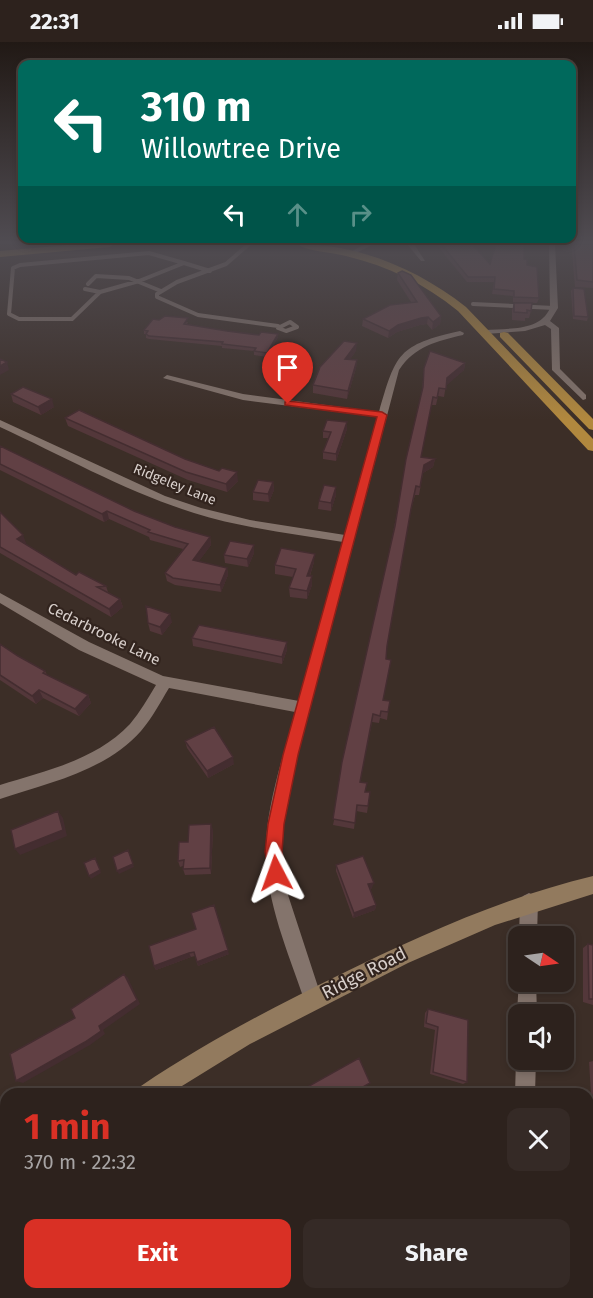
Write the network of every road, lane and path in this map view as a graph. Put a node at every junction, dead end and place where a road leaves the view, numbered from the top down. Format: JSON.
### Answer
{"nodes":[{"id":1,"x":10,"y":303,"type":"edge"},
{"id":2,"x":89,"y":303,"type":"edge"},
{"id":3,"x":170,"y":303,"type":"edge"},
{"id":4,"x":455,"y":303,"type":"edge"},
{"id":5,"x":554,"y":303,"type":"edge"},
{"id":6,"x":473,"y":304,"type":"joint"},
{"id":7,"x":554,"y":308,"type":"junction"},
{"id":8,"x":546,"y":322,"type":"junction"},
{"id":9,"x":278,"y":326,"type":"dead end"},
{"id":10,"x":491,"y":326,"type":"junction"},
{"id":11,"x":460,"y":333,"type":"dead end"},
{"id":12,"x":167,"y":378,"type":"dead end"},
{"id":13,"x":583,"y":397,"type":"dead end"},
{"id":14,"x":382,"y":415,"type":"junction"},
{"id":15,"x":0,"y":423,"type":"edge"},
{"id":16,"x":593,"y":426,"type":"edge"},
{"id":17,"x":593,"y":447,"type":"edge"},
{"id":18,"x":349,"y":539,"type":"junction"},
{"id":19,"x":0,"y":597,"type":"edge"},
{"id":20,"x":166,"y":681,"type":"junction"},
{"id":21,"x":304,"y":708,"type":"junction"},
{"id":22,"x":0,"y":792,"type":"edge"},
{"id":23,"x":593,"y":885,"type":"edge"},
{"id":24,"x":529,"y":902,"type":"junction"},
{"id":25,"x":528,"y":926,"type":"edge"},
{"id":26,"x":313,"y":999,"type":"junction"},
{"id":27,"x":526,"y":1070,"type":"edge"},
{"id":28,"x":157,"y":1088,"type":"edge"},
{"id":29,"x":525,"y":1088,"type":"edge"}],
"edges":[{"from":1,"to":2,"type":"lane"},
{"from":3,"to":9,"type":"lane"},
{"from":4,"to":10,"type":"highway"},
{"from":5,"to":7,"type":"street"},
{"from":6,"to":7,"type":"lane"},
{"from":6,"to":10,"type":"highway"},
{"from":7,"to":8,"type":"street"},
{"from":8,"to":10,"type":"street"},
{"from":8,"to":13,"type":"street"},
{"from":10,"to":16,"type":"highway"},
{"from":10,"to":17,"type":"highway"},
{"from":11,"to":14,"type":"street"},
{"from":12,"to":14,"type":"street"},
{"from":14,"to":18,"type":"street"},
{"from":15,"to":18,"type":"street","name":"Ridgeley Lane"},
{"from":18,"to":21,"type":"street"},
{"from":19,"to":20,"type":"street","name":"Cedarbrooke Lane"},
{"from":20,"to":21,"type":"street","name":"Cedarbrooke Lane"},
{"from":20,"to":22,"type":"street"},
{"from":21,"to":26,"type":"street"},
{"from":23,"to":24,"type":"street","name":"Ridge Road"},
{"from":24,"to":25,"type":"street"},
{"from":24,"to":26,"type":"street","name":"Ridge Road"},
{"from":26,"to":28,"type":"street","name":"Ridge Road"},
{"from":27,"to":29,"type":"street"}]}
